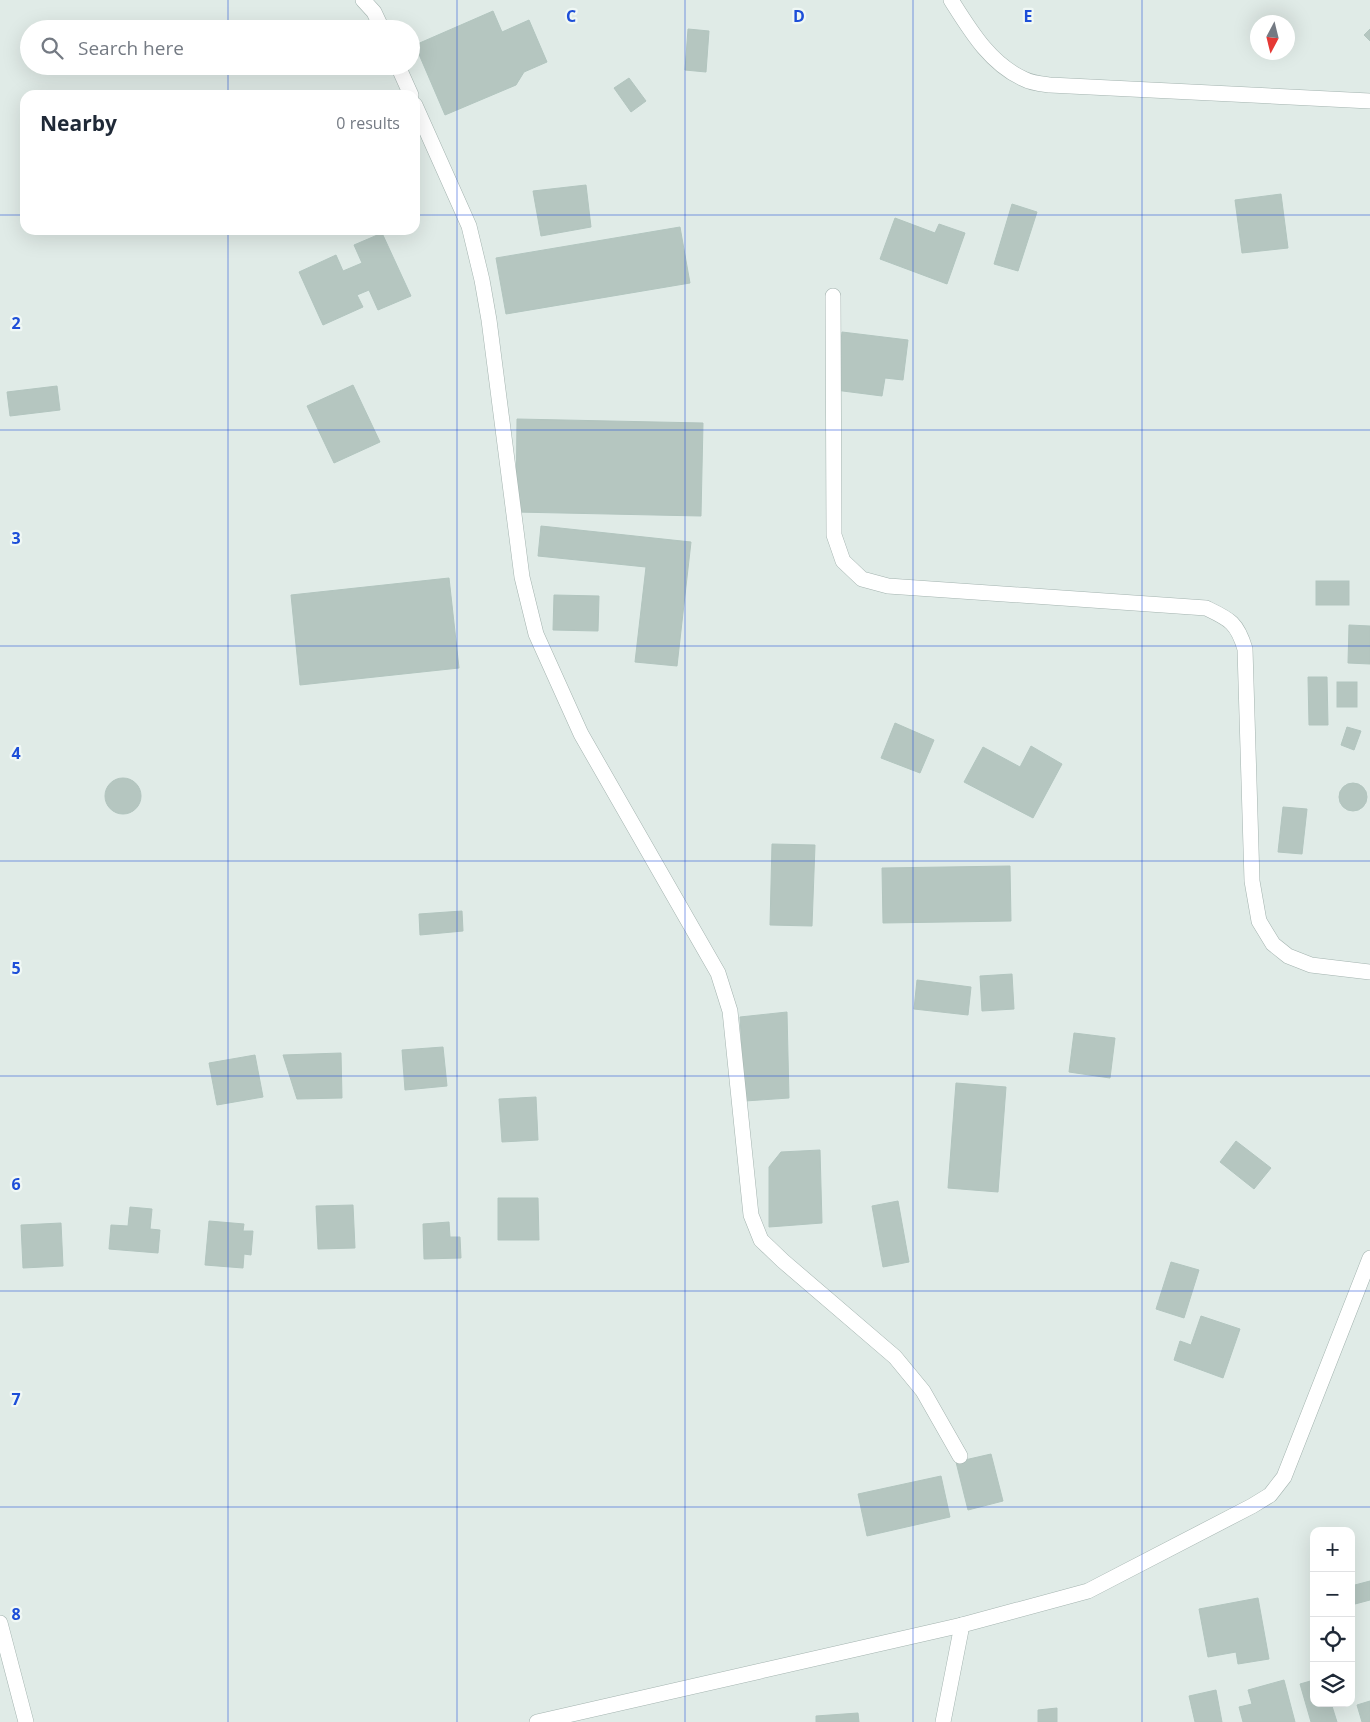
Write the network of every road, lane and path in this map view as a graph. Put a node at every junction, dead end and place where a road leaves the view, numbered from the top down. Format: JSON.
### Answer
{"nodes":[{"id":1,"x":363,"y":0,"type":"edge"},
{"id":2,"x":951,"y":0,"type":"edge"},
{"id":3,"x":378,"y":20,"type":"edge"},
{"id":4,"x":402,"y":75,"type":"edge"},
{"id":5,"x":409,"y":90,"type":"edge"},
{"id":6,"x":1370,"y":101,"type":"edge"},
{"id":7,"x":420,"y":115,"type":"edge"},
{"id":8,"x":834,"y":296,"type":"dead end"},
{"id":9,"x":1370,"y":972,"type":"edge"},
{"id":10,"x":1370,"y":1258,"type":"edge"},
{"id":11,"x":960,"y":1456,"type":"dead end"},
{"id":12,"x":0,"y":1623,"type":"edge"},
{"id":13,"x":962,"y":1625,"type":"junction"},
{"id":14,"x":26,"y":1722,"type":"edge"},
{"id":15,"x":537,"y":1722,"type":"edge"},
{"id":16,"x":943,"y":1722,"type":"edge"}],
"edges":[{"from":1,"to":3,"type":"street"},
{"from":2,"to":6,"type":"street"},
{"from":4,"to":5,"type":"street"},
{"from":7,"to":11,"type":"street"},
{"from":8,"to":9,"type":"street"},
{"from":10,"to":13,"type":"street"},
{"from":12,"to":14,"type":"street"},
{"from":13,"to":15,"type":"street"},
{"from":13,"to":16,"type":"street"}]}
